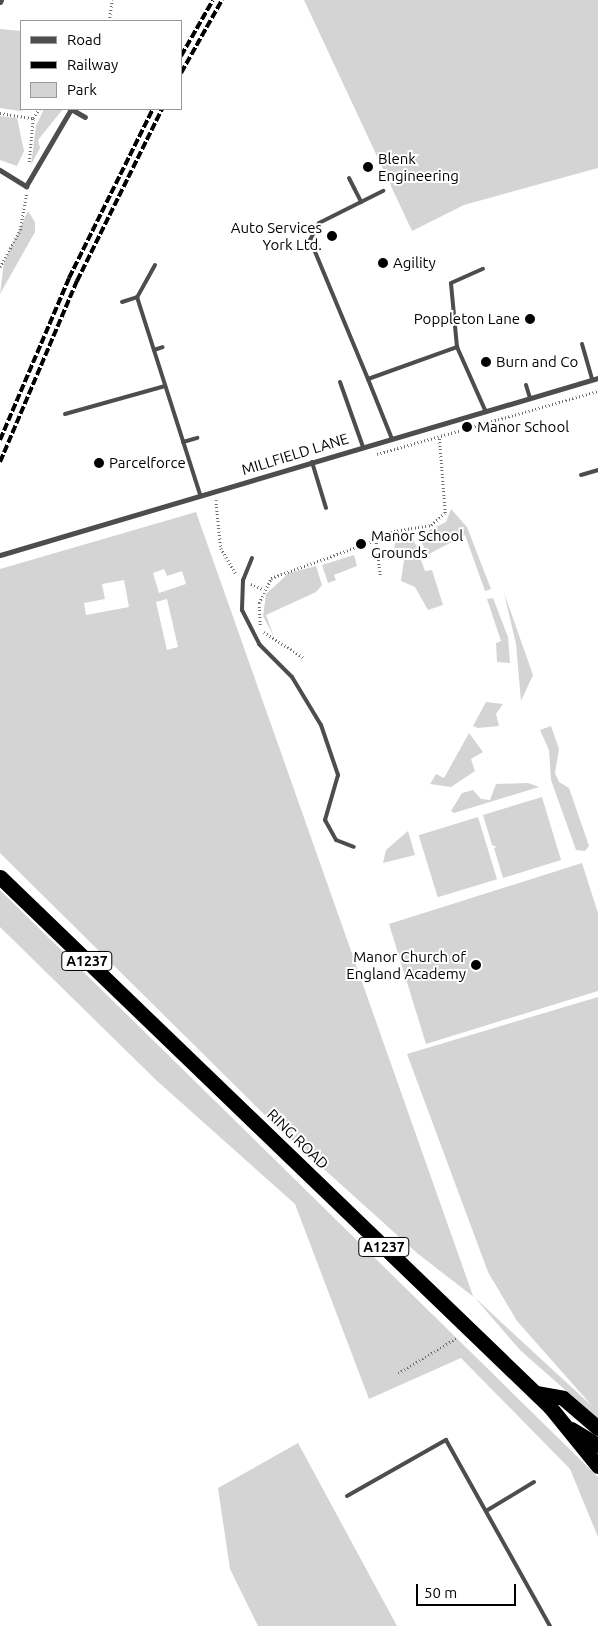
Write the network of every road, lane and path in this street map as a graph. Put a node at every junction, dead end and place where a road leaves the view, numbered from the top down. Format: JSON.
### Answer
{"nodes":[{"id":1,"x":112,"y":0,"type":"edge"},
{"id":2,"x":109,"y":20,"type":"edge"},
{"id":3,"x":0,"y":113,"type":"edge"},
{"id":4,"x":33,"y":118,"type":"dead end"},
{"id":5,"x":85,"y":118,"type":"dead end"},
{"id":6,"x":0,"y":170,"type":"edge"},
{"id":7,"x":349,"y":178,"type":"dead end"},
{"id":8,"x":383,"y":191,"type":"dead end"},
{"id":9,"x":361,"y":202,"type":"junction"},
{"id":10,"x":154,"y":265,"type":"dead end"},
{"id":11,"x":483,"y":269,"type":"dead end"},
{"id":12,"x":137,"y":297,"type":"junction"},
{"id":13,"x":122,"y":302,"type":"dead end"},
{"id":14,"x":582,"y":344,"type":"dead end"},
{"id":15,"x":163,"y":346,"type":"dead end"},
{"id":16,"x":457,"y":347,"type":"junction"},
{"id":17,"x":154,"y":350,"type":"junction"},
{"id":18,"x":368,"y":379,"type":"junction"},
{"id":19,"x":595,"y":379,"type":"edge"},
{"id":20,"x":340,"y":382,"type":"dead end"},
{"id":21,"x":526,"y":385,"type":"dead end"},
{"id":22,"x":165,"y":386,"type":"junction"},
{"id":23,"x":530,"y":398,"type":"junction"},
{"id":24,"x":486,"y":412,"type":"junction"},
{"id":25,"x":65,"y":414,"type":"dead end"},
{"id":26,"x":435,"y":427,"type":"junction"},
{"id":27,"x":197,"y":438,"type":"dead end"},
{"id":28,"x":392,"y":439,"type":"junction"},
{"id":29,"x":183,"y":442,"type":"junction"},
{"id":30,"x":363,"y":447,"type":"junction"},
{"id":31,"x":312,"y":462,"type":"junction"},
{"id":32,"x":598,"y":470,"type":"edge"},
{"id":33,"x":581,"y":474,"type":"dead end"},
{"id":34,"x":213,"y":492,"type":"junction"},
{"id":35,"x":200,"y":495,"type":"junction"},
{"id":36,"x":326,"y":508,"type":"dead end"},
{"id":37,"x":376,"y":540,"type":"junction"},
{"id":38,"x":0,"y":555,"type":"edge"},
{"id":39,"x":252,"y":558,"type":"dead end"},
{"id":40,"x":380,"y":575,"type":"dead end"},
{"id":41,"x":243,"y":580,"type":"junction"},
{"id":42,"x":263,"y":589,"type":"junction"},
{"id":43,"x":304,"y":658,"type":"dead end"},
{"id":44,"x":354,"y":847,"type":"dead end"},
{"id":45,"x":0,"y":877,"type":"edge"},
{"id":46,"x":469,"y":1328,"type":"junction"},
{"id":47,"x":398,"y":1373,"type":"dead end"},
{"id":48,"x":536,"y":1393,"type":"junction"},
{"id":49,"x":570,"y":1428,"type":"junction"},
{"id":50,"x":598,"y":1428,"type":"edge"},
{"id":51,"x":598,"y":1445,"type":"edge"},
{"id":52,"x":598,"y":1466,"type":"edge"},
{"id":53,"x":534,"y":1482,"type":"dead end"},
{"id":54,"x":347,"y":1496,"type":"dead end"},
{"id":55,"x":486,"y":1511,"type":"junction"},
{"id":56,"x":550,"y":1626,"type":"edge"}],
"edges":[{"from":1,"to":2,"type":"path"},
{"from":3,"to":4,"type":"path"},
{"from":5,"to":6,"type":"street"},
{"from":7,"to":9,"type":"lane"},
{"from":8,"to":9,"type":"lane"},
{"from":9,"to":18,"type":"lane"},
{"from":10,"to":12,"type":"lane"},
{"from":11,"to":16,"type":"lane"},
{"from":12,"to":13,"type":"lane"},
{"from":12,"to":17,"type":"lane"},
{"from":14,"to":19,"type":"lane"},
{"from":15,"to":17,"type":"lane"},
{"from":16,"to":18,"type":"lane"},
{"from":16,"to":24,"type":"lane"},
{"from":17,"to":22,"type":"lane"},
{"from":18,"to":28,"type":"lane"},
{"from":19,"to":23,"type":"street","name":"MILLFIELD LANE"},
{"from":20,"to":30,"type":"lane"},
{"from":21,"to":23,"type":"lane"},
{"from":22,"to":25,"type":"lane"},
{"from":22,"to":29,"type":"lane"},
{"from":23,"to":24,"type":"street","name":"MILLFIELD LANE"},
{"from":24,"to":26,"type":"street","name":"MILLFIELD LANE"},
{"from":26,"to":28,"type":"street","name":"MILLFIELD LANE"},
{"from":26,"to":37,"type":"path"},
{"from":27,"to":29,"type":"lane"},
{"from":28,"to":30,"type":"street","name":"MILLFIELD LANE"},
{"from":29,"to":35,"type":"lane"},
{"from":30,"to":31,"type":"street","name":"MILLFIELD LANE"},
{"from":31,"to":34,"type":"street","name":"MILLFIELD LANE"},
{"from":31,"to":36,"type":"lane"},
{"from":32,"to":33,"type":"lane"},
{"from":34,"to":35,"type":"street","name":"MILLFIELD LANE"},
{"from":34,"to":41,"type":"path"},
{"from":35,"to":38,"type":"street","name":"MILLFIELD LANE"},
{"from":37,"to":40,"type":"path"},
{"from":37,"to":42,"type":"path"},
{"from":39,"to":41,"type":"lane"},
{"from":41,"to":42,"type":"path"},
{"from":41,"to":44,"type":"lane"},
{"from":42,"to":43,"type":"path"},
{"from":45,"to":46,"type":"highway","name":"RING ROAD","number":"A1237"},
{"from":46,"to":47,"type":"path"},
{"from":46,"to":48,"type":"highway","name":"RING ROAD","number":"A1237"},
{"from":48,"to":49,"type":"highway","name":"RING ROAD","number":"A1237"},
{"from":48,"to":50,"type":"highway"},
{"from":49,"to":51,"type":"highway","name":"RING ROAD","number":"A1237"},
{"from":49,"to":52,"type":"highway","name":"RING ROAD","number":"A1237"},
{"from":53,"to":55,"type":"lane"},
{"from":54,"to":55,"type":"lane"},
{"from":55,"to":56,"type":"lane"}]}
